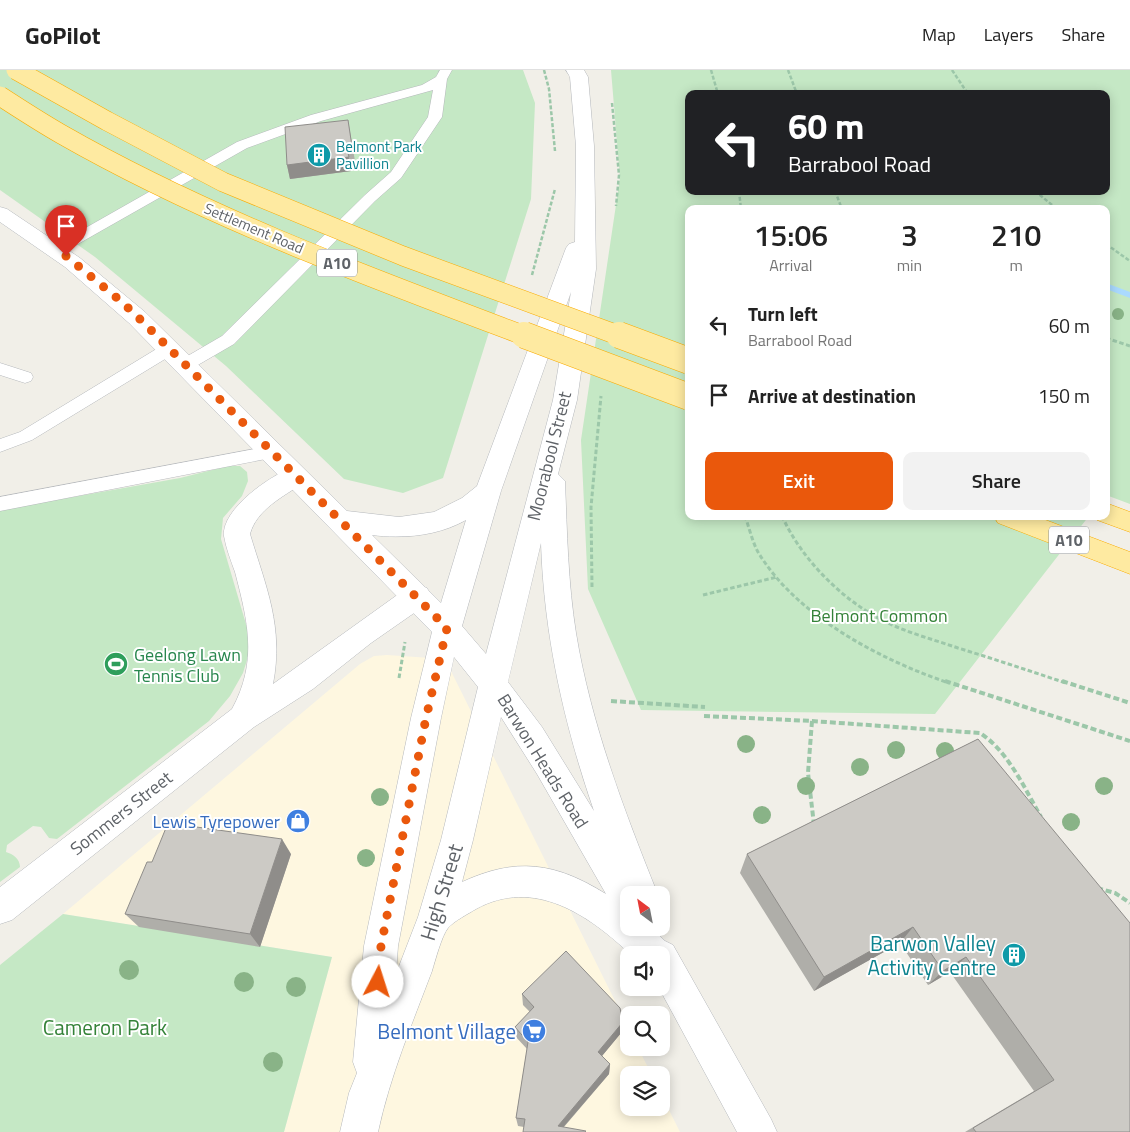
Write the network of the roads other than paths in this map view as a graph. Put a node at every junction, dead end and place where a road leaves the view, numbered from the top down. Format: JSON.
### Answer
{"nodes":[{"id":1,"x":16,"y":70,"type":"edge"},
{"id":2,"x":575,"y":70,"type":"edge"},
{"id":3,"x":444,"y":74,"type":"edge"},
{"id":4,"x":0,"y":96,"type":"edge"},
{"id":5,"x":0,"y":213,"type":"edge"},
{"id":6,"x":584,"y":226,"type":"junction"},
{"id":7,"x":57,"y":250,"type":"junction"},
{"id":8,"x":169,"y":349,"type":"junction"},
{"id":9,"x":685,"y":360,"type":"edge"},
{"id":10,"x":185,"y":365,"type":"junction"},
{"id":11,"x":0,"y":369,"type":"edge"},
{"id":12,"x":25,"y":377,"type":"dead end"},
{"id":13,"x":685,"y":396,"type":"edge"},
{"id":14,"x":39,"y":428,"type":"junction"},
{"id":15,"x":0,"y":436,"type":"edge"},
{"id":16,"x":0,"y":446,"type":"edge"},
{"id":17,"x":552,"y":446,"type":"junction"},
{"id":18,"x":270,"y":452,"type":"junction"},
{"id":19,"x":294,"y":476,"type":"junction"},
{"id":20,"x":488,"y":492,"type":"junction"},
{"id":21,"x":0,"y":504,"type":"edge"},
{"id":22,"x":1110,"y":514,"type":"edge"},
{"id":23,"x":339,"y":520,"type":"junction"},
{"id":24,"x":1017,"y":520,"type":"edge"},
{"id":25,"x":1130,"y":522,"type":"edge"},
{"id":26,"x":1130,"y":563,"type":"edge"},
{"id":27,"x":416,"y":596,"type":"junction"},
{"id":28,"x":447,"y":628,"type":"junction"},
{"id":29,"x":493,"y":684,"type":"junction"},
{"id":30,"x":243,"y":718,"type":"junction"},
{"id":31,"x":639,"y":886,"type":"edge"},
{"id":32,"x":620,"y":887,"type":"edge"},
{"id":33,"x":0,"y":908,"type":"edge"},
{"id":34,"x":435,"y":916,"type":"junction"},
{"id":35,"x":646,"y":946,"type":"edge"},
{"id":36,"x":670,"y":976,"type":"edge"},
{"id":37,"x":368,"y":1093,"type":"junction"},
{"id":38,"x":360,"y":1132,"type":"edge"},
{"id":39,"x":758,"y":1132,"type":"edge"}],
"edges":[{"from":1,"to":9,"type":"highway","name":"Settlement Road","number":"A10","bridge":true},
{"from":2,"to":6,"type":"street","name":"Moorabool Street"},
{"from":3,"to":7,"type":"lane"},
{"from":3,"to":10,"type":"lane"},
{"from":4,"to":13,"type":"highway","name":"Settlement Road","number":"A10","bridge":true},
{"from":5,"to":7,"type":"street","name":"Barwon Heads Road"},
{"from":6,"to":17,"type":"street","name":"Moorabool Street"},
{"from":6,"to":20,"type":"street","name":"Moorabool Street"},
{"from":7,"to":8,"type":"street","name":"Barwon Heads Road"},
{"from":8,"to":10,"type":"street","name":"Barwon Heads Road"},
{"from":8,"to":14,"type":"lane"},
{"from":10,"to":18,"type":"street","name":"Barwon Heads Road"},
{"from":11,"to":12,"type":"lane"},
{"from":14,"to":15,"type":"lane"},
{"from":14,"to":16,"type":"lane"},
{"from":17,"to":29,"type":"street","name":"Moorabool Street"},
{"from":17,"to":31,"type":"street"},
{"from":18,"to":19,"type":"street","name":"Barwon Heads Road"},
{"from":18,"to":21,"type":"lane"},
{"from":19,"to":23,"type":"street","name":"Barwon Heads Road"},
{"from":19,"to":30,"type":"street","name":"Sommers Street"},
{"from":20,"to":23,"type":"street"},
{"from":20,"to":28,"type":"street","name":"Moorabool Street"},
{"from":22,"to":25,"type":"highway","number":"A10"},
{"from":23,"to":27,"type":"street","name":"Barwon Heads Road"},
{"from":24,"to":26,"type":"highway","number":"A10"},
{"from":27,"to":28,"type":"street","name":"Barwon Heads Road"},
{"from":27,"to":30,"type":"street","name":"Sommers Street"},
{"from":28,"to":29,"type":"street","name":"Barwon Heads Road"},
{"from":28,"to":37,"type":"street","name":"High Street"},
{"from":29,"to":32,"type":"street","name":"Barwon Heads Road"},
{"from":29,"to":34,"type":"street","name":"High Street"},
{"from":30,"to":33,"type":"street","name":"Sommers Street"},
{"from":34,"to":35,"type":"street"},
{"from":34,"to":37,"type":"street","name":"High Street"},
{"from":36,"to":39,"type":"street"},
{"from":37,"to":38,"type":"street","name":"High Street"}]}
